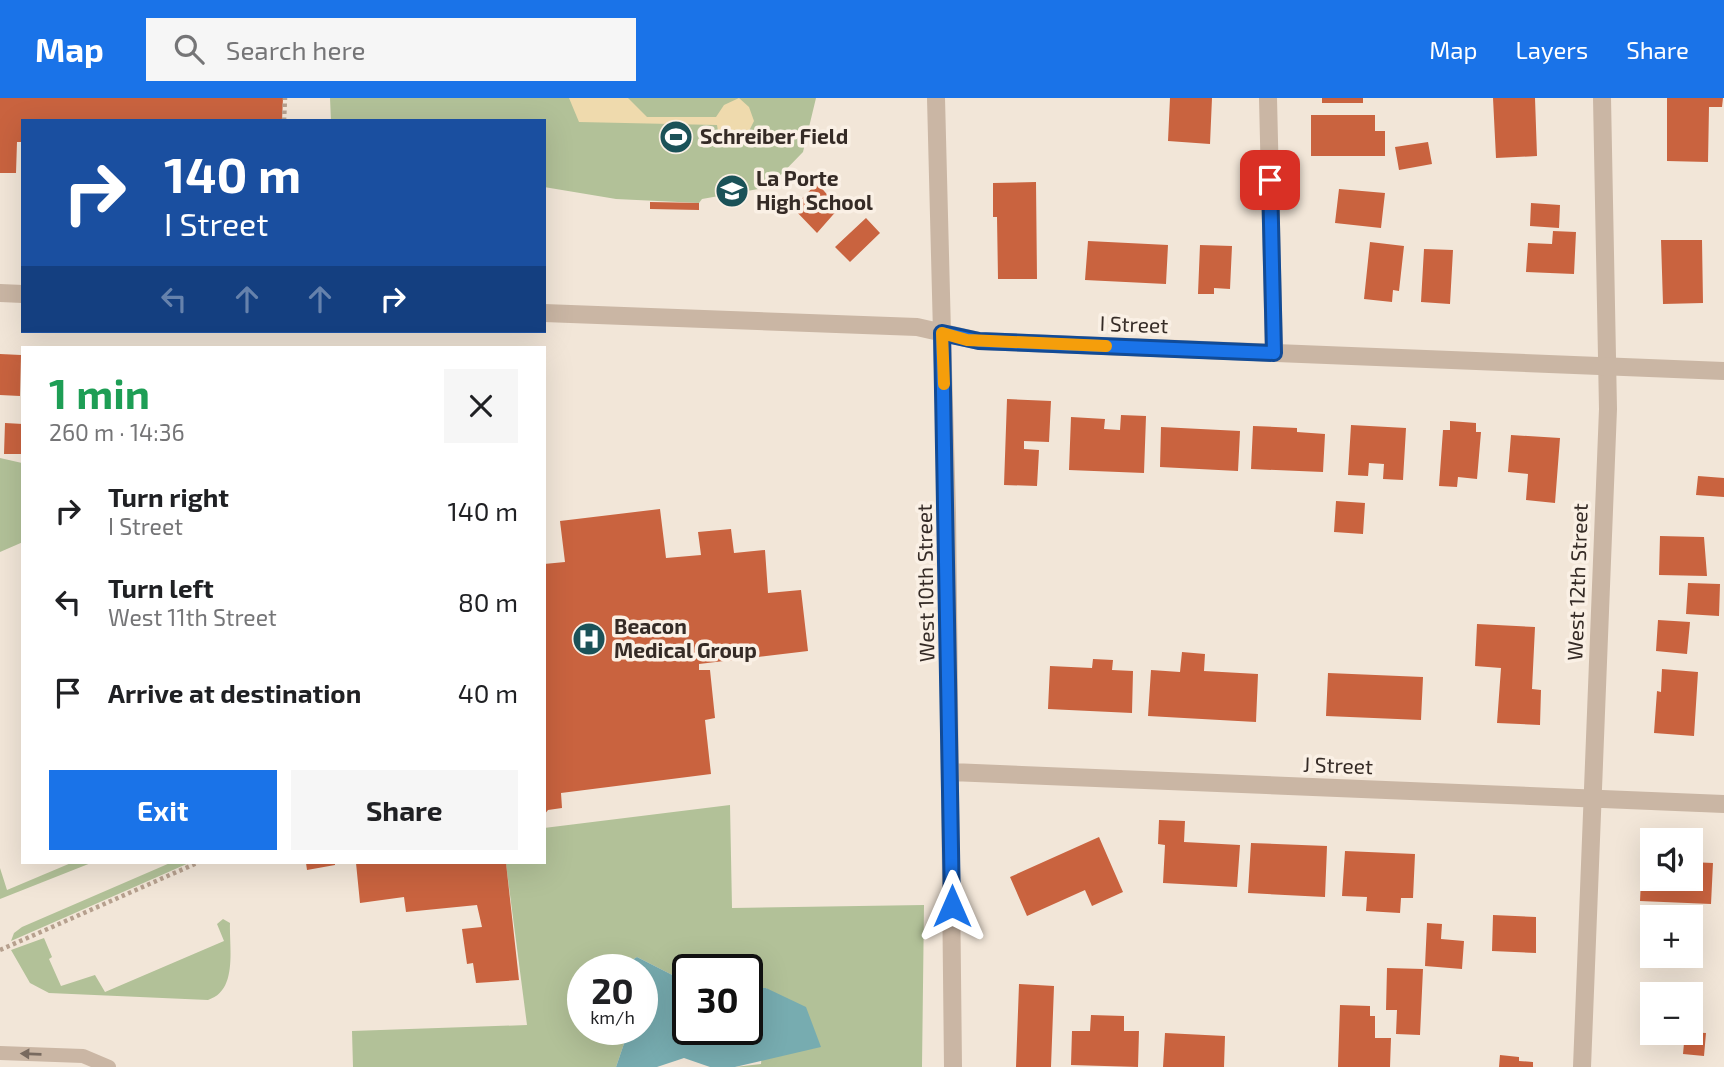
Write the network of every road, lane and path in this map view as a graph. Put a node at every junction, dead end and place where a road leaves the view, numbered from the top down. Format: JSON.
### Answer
{"nodes":[{"id":1,"x":285,"y":98,"type":"edge"},
{"id":2,"x":936,"y":98,"type":"edge"},
{"id":3,"x":1268,"y":98,"type":"edge"},
{"id":4,"x":1602,"y":98,"type":"edge"},
{"id":5,"x":284,"y":119,"type":"edge"},
{"id":6,"x":0,"y":293,"type":"edge"},
{"id":7,"x":21,"y":294,"type":"edge"},
{"id":8,"x":546,"y":313,"type":"edge"},
{"id":9,"x":942,"y":333,"type":"junction"},
{"id":10,"x":1274,"y":353,"type":"junction"},
{"id":11,"x":1607,"y":365,"type":"junction"},
{"id":12,"x":1724,"y":371,"type":"edge"},
{"id":13,"x":951,"y":772,"type":"junction"},
{"id":14,"x":1591,"y":799,"type":"junction"},
{"id":15,"x":1724,"y":804,"type":"edge"},
{"id":16,"x":195,"y":864,"type":"edge"},
{"id":17,"x":0,"y":950,"type":"edge"},
{"id":18,"x":0,"y":1053,"type":"edge"},
{"id":19,"x":109,"y":1067,"type":"edge"},
{"id":20,"x":953,"y":1067,"type":"edge"},
{"id":21,"x":1582,"y":1067,"type":"edge"}],
"edges":[{"from":1,"to":5,"type":"path"},
{"from":2,"to":9,"type":"street","name":"West 10th Street"},
{"from":3,"to":10,"type":"street"},
{"from":4,"to":11,"type":"street","name":"West 12th Street"},
{"from":6,"to":7,"type":"street"},
{"from":8,"to":9,"type":"street","name":"I Street"},
{"from":9,"to":10,"type":"street","name":"I Street"},
{"from":9,"to":13,"type":"street","name":"West 10th Street"},
{"from":10,"to":11,"type":"street","name":"I Street"},
{"from":11,"to":12,"type":"street","name":"I Street"},
{"from":11,"to":14,"type":"street","name":"West 12th Street"},
{"from":13,"to":14,"type":"street","name":"J Street"},
{"from":13,"to":20,"type":"street","name":"West 10th Street"},
{"from":14,"to":15,"type":"street","name":"J Street"},
{"from":14,"to":21,"type":"street","name":"West 12th Street"},
{"from":16,"to":17,"type":"path"},
{"from":19,"to":18,"type":"lane","one_way":true}]}
